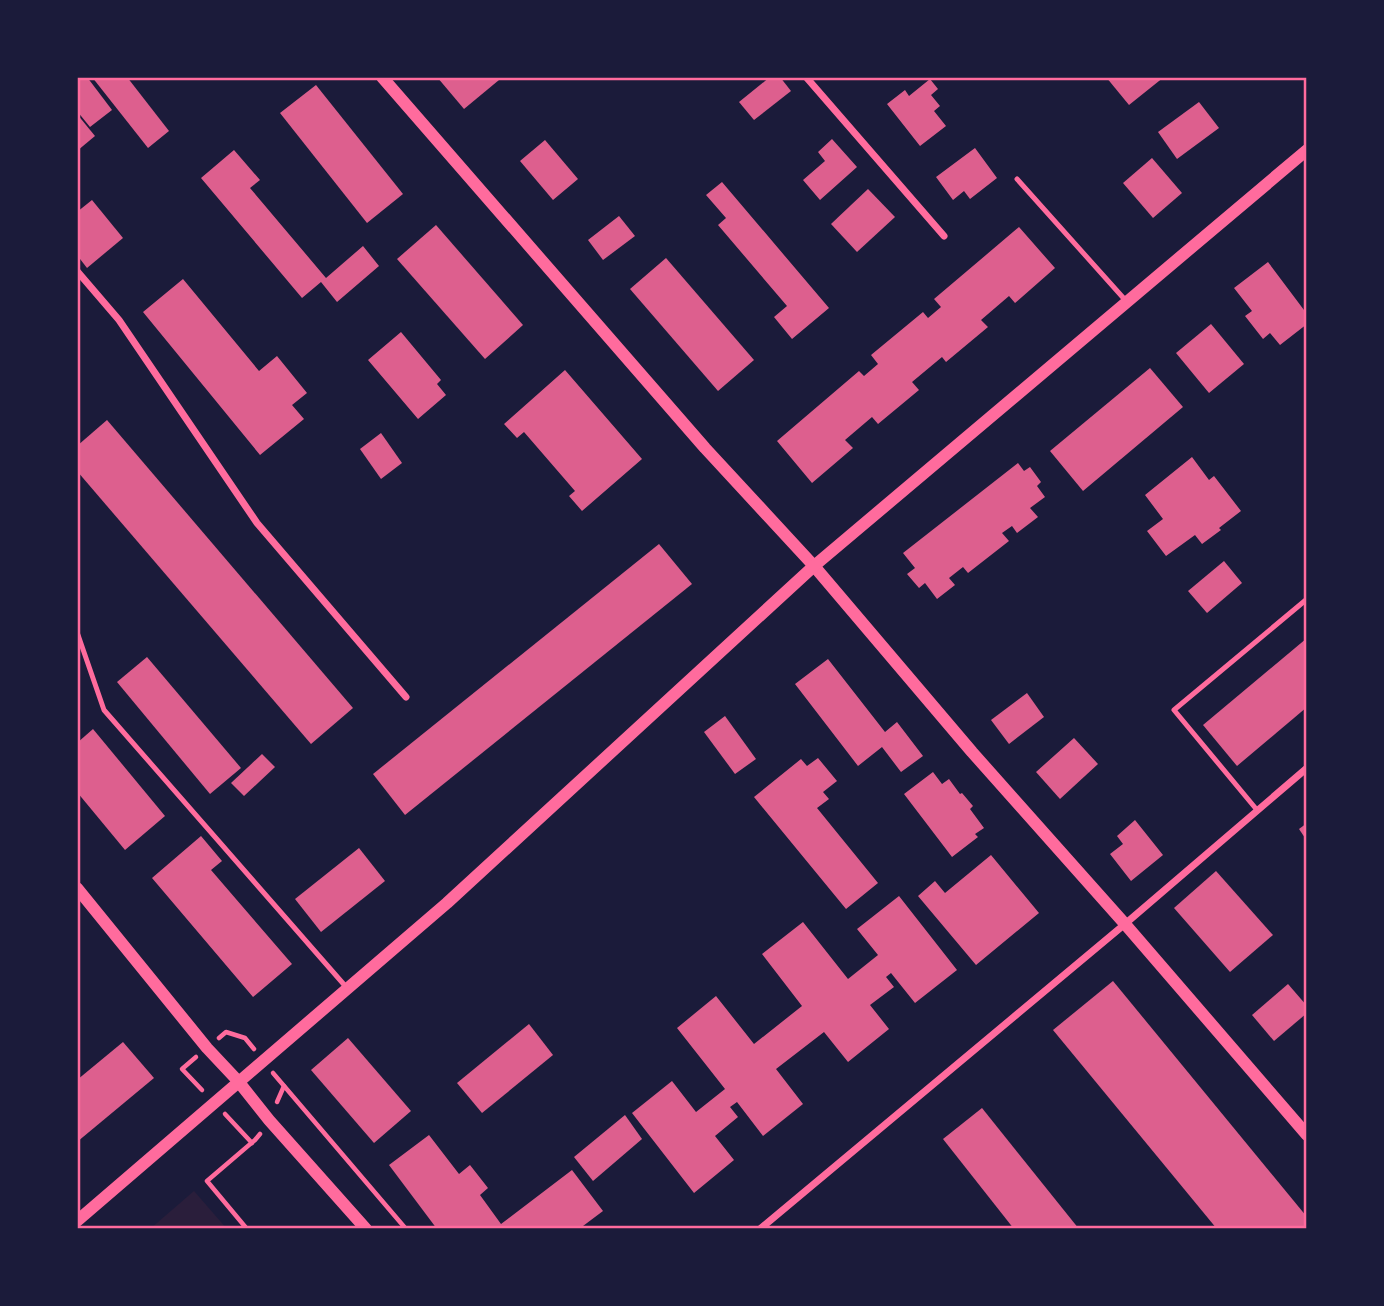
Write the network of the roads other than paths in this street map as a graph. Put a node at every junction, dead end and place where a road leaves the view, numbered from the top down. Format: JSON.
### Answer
{"nodes":[{"id":1,"x":382,"y":77,"type":"edge"},
{"id":2,"x":806,"y":77,"type":"edge"},
{"id":3,"x":1307,"y":150,"type":"edge"},
{"id":4,"x":1017,"y":179,"type":"dead end"},
{"id":5,"x":944,"y":236,"type":"dead end"},
{"id":6,"x":77,"y":271,"type":"edge"},
{"id":7,"x":1127,"y":302,"type":"junction"},
{"id":8,"x":814,"y":566,"type":"junction"},
{"id":9,"x":1307,"y":598,"type":"edge"},
{"id":10,"x":77,"y":632,"type":"edge"},
{"id":11,"x":406,"y":697,"type":"dead end"},
{"id":12,"x":1307,"y":768,"type":"edge"},
{"id":13,"x":1257,"y":810,"type":"junction"},
{"id":14,"x":77,"y":888,"type":"edge"},
{"id":15,"x":1125,"y":924,"type":"junction"},
{"id":16,"x":347,"y":988,"type":"junction"},
{"id":17,"x":238,"y":1081,"type":"junction"},
{"id":18,"x":1307,"y":1135,"type":"edge"},
{"id":19,"x":77,"y":1221,"type":"edge"},
{"id":20,"x":366,"y":1229,"type":"edge"},
{"id":21,"x":760,"y":1229,"type":"edge"}],
"edges":[{"from":1,"to":8,"type":"street"},
{"from":2,"to":5,"type":"street"},
{"from":3,"to":7,"type":"street"},
{"from":4,"to":7,"type":"lane"},
{"from":6,"to":11,"type":"street"},
{"from":7,"to":8,"type":"street"},
{"from":8,"to":15,"type":"street"},
{"from":8,"to":16,"type":"street"},
{"from":9,"to":13,"type":"lane"},
{"from":10,"to":16,"type":"lane"},
{"from":12,"to":13,"type":"street"},
{"from":13,"to":15,"type":"street"},
{"from":14,"to":17,"type":"street"},
{"from":15,"to":18,"type":"street"},
{"from":15,"to":21,"type":"street"},
{"from":16,"to":17,"type":"street"},
{"from":17,"to":19,"type":"street"},
{"from":17,"to":20,"type":"street"}]}
